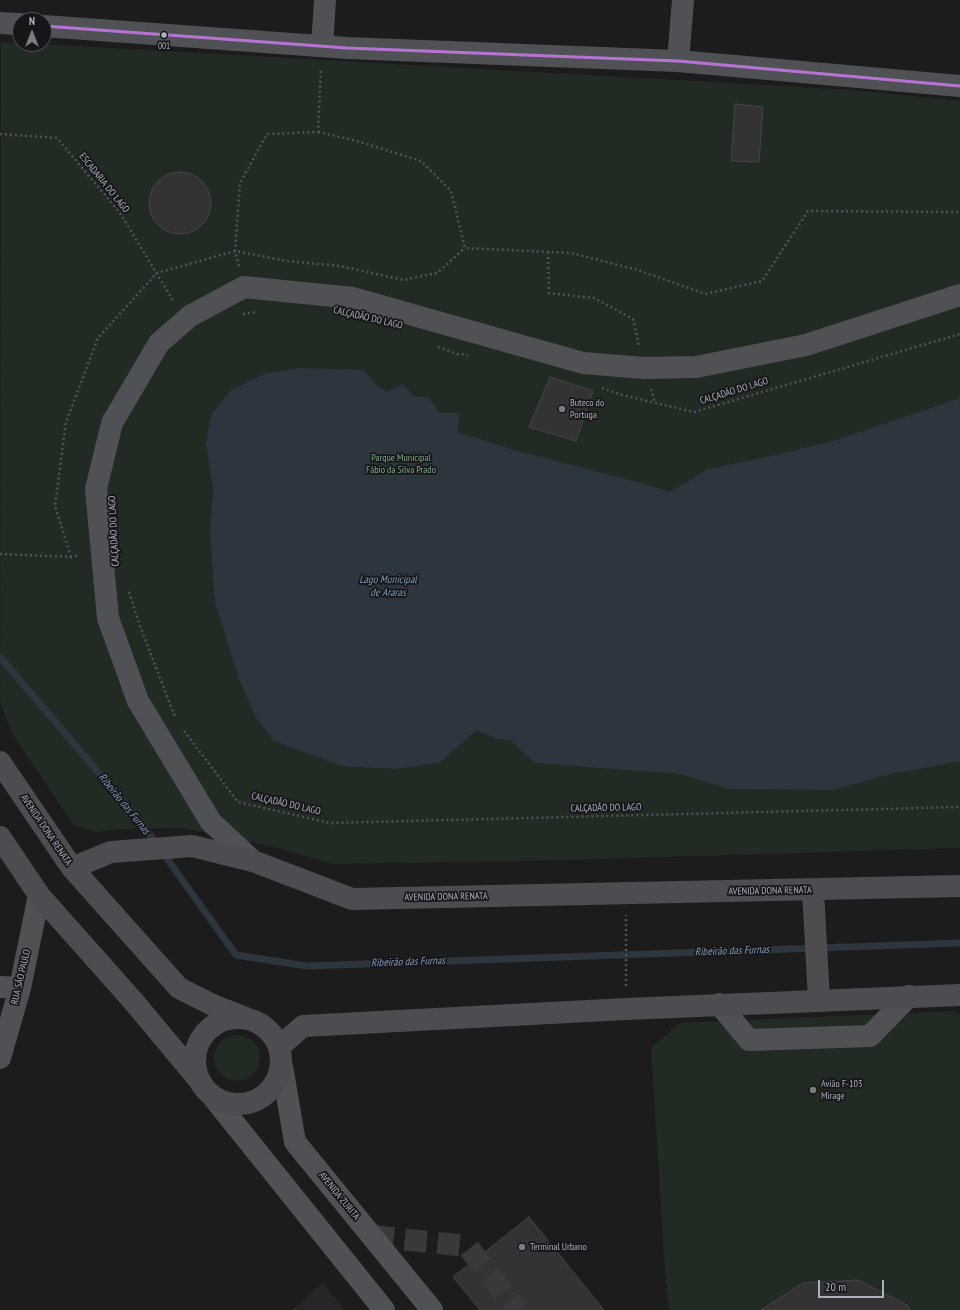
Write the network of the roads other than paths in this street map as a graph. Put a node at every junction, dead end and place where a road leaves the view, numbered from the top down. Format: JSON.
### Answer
{"nodes":[{"id":1,"x":325,"y":0,"type":"edge"},
{"id":2,"x":683,"y":0,"type":"edge"},
{"id":3,"x":0,"y":23,"type":"edge"},
{"id":4,"x":12,"y":24,"type":"edge"},
{"id":5,"x":52,"y":27,"type":"edge"},
{"id":6,"x":322,"y":46,"type":"junction"},
{"id":7,"x":678,"y":61,"type":"junction"},
{"id":8,"x":960,"y":86,"type":"edge"},
{"id":9,"x":960,"y":295,"type":"edge"},
{"id":10,"x":0,"y":762,"type":"edge"},
{"id":11,"x":0,"y":837,"type":"edge"},
{"id":12,"x":253,"y":861,"type":"junction"},
{"id":13,"x":72,"y":868,"type":"junction"},
{"id":14,"x":960,"y":886,"type":"edge"},
{"id":15,"x":814,"y":890,"type":"junction"},
{"id":16,"x":38,"y":895,"type":"junction"},
{"id":17,"x":10,"y":987,"type":"edge"},
{"id":18,"x":960,"y":994,"type":"edge"},
{"id":19,"x":909,"y":996,"type":"junction"},
{"id":20,"x":819,"y":1000,"type":"junction"},
{"id":21,"x":719,"y":1004,"type":"junction"},
{"id":22,"x":246,"y":1018,"type":"junction"},
{"id":23,"x":281,"y":1056,"type":"junction"},
{"id":24,"x":0,"y":1058,"type":"edge"},
{"id":25,"x":199,"y":1080,"type":"junction"},
{"id":26,"x":213,"y":1097,"type":"junction"},
{"id":27,"x":384,"y":1310,"type":"edge"},
{"id":28,"x":432,"y":1310,"type":"edge"}],
"edges":[{"from":1,"to":6,"type":"street"},
{"from":2,"to":7,"type":"street"},
{"from":3,"to":4,"type":"street"},
{"from":5,"to":6,"type":"street"},
{"from":6,"to":7,"type":"street"},
{"from":7,"to":8,"type":"street"},
{"from":9,"to":12,"type":"street"},
{"from":10,"to":13,"type":"main road","name":"AVENIDA DONA RENATA"},
{"from":11,"to":16,"type":"main road"},
{"from":12,"to":13,"type":"main road","name":"AVENIDA DONA RENATA"},
{"from":12,"to":15,"type":"main road","name":"AVENIDA DONA RENATA"},
{"from":13,"to":22,"type":"main road"},
{"from":14,"to":15,"type":"main road","name":"AVENIDA DONA RENATA"},
{"from":15,"to":20,"type":"main road"},
{"from":16,"to":17,"type":"street","name":"RUA SÃO PAULO"},
{"from":16,"to":25,"type":"main road"},
{"from":17,"to":24,"type":"street","name":"RUA SÃO PAULO"},
{"from":18,"to":19,"type":"main road"},
{"from":19,"to":20,"type":"main road"},
{"from":19,"to":21,"type":"street"},
{"from":20,"to":21,"type":"main road"},
{"from":21,"to":23,"type":"main road"},
{"from":22,"to":23,"type":"main road"},
{"from":22,"to":25,"type":"main road"},
{"from":23,"to":26,"type":"main road"},
{"from":23,"to":28,"type":"street","name":"AVENIDA ZURITA"},
{"from":25,"to":26,"type":"main road"},
{"from":26,"to":27,"type":"street"}]}
